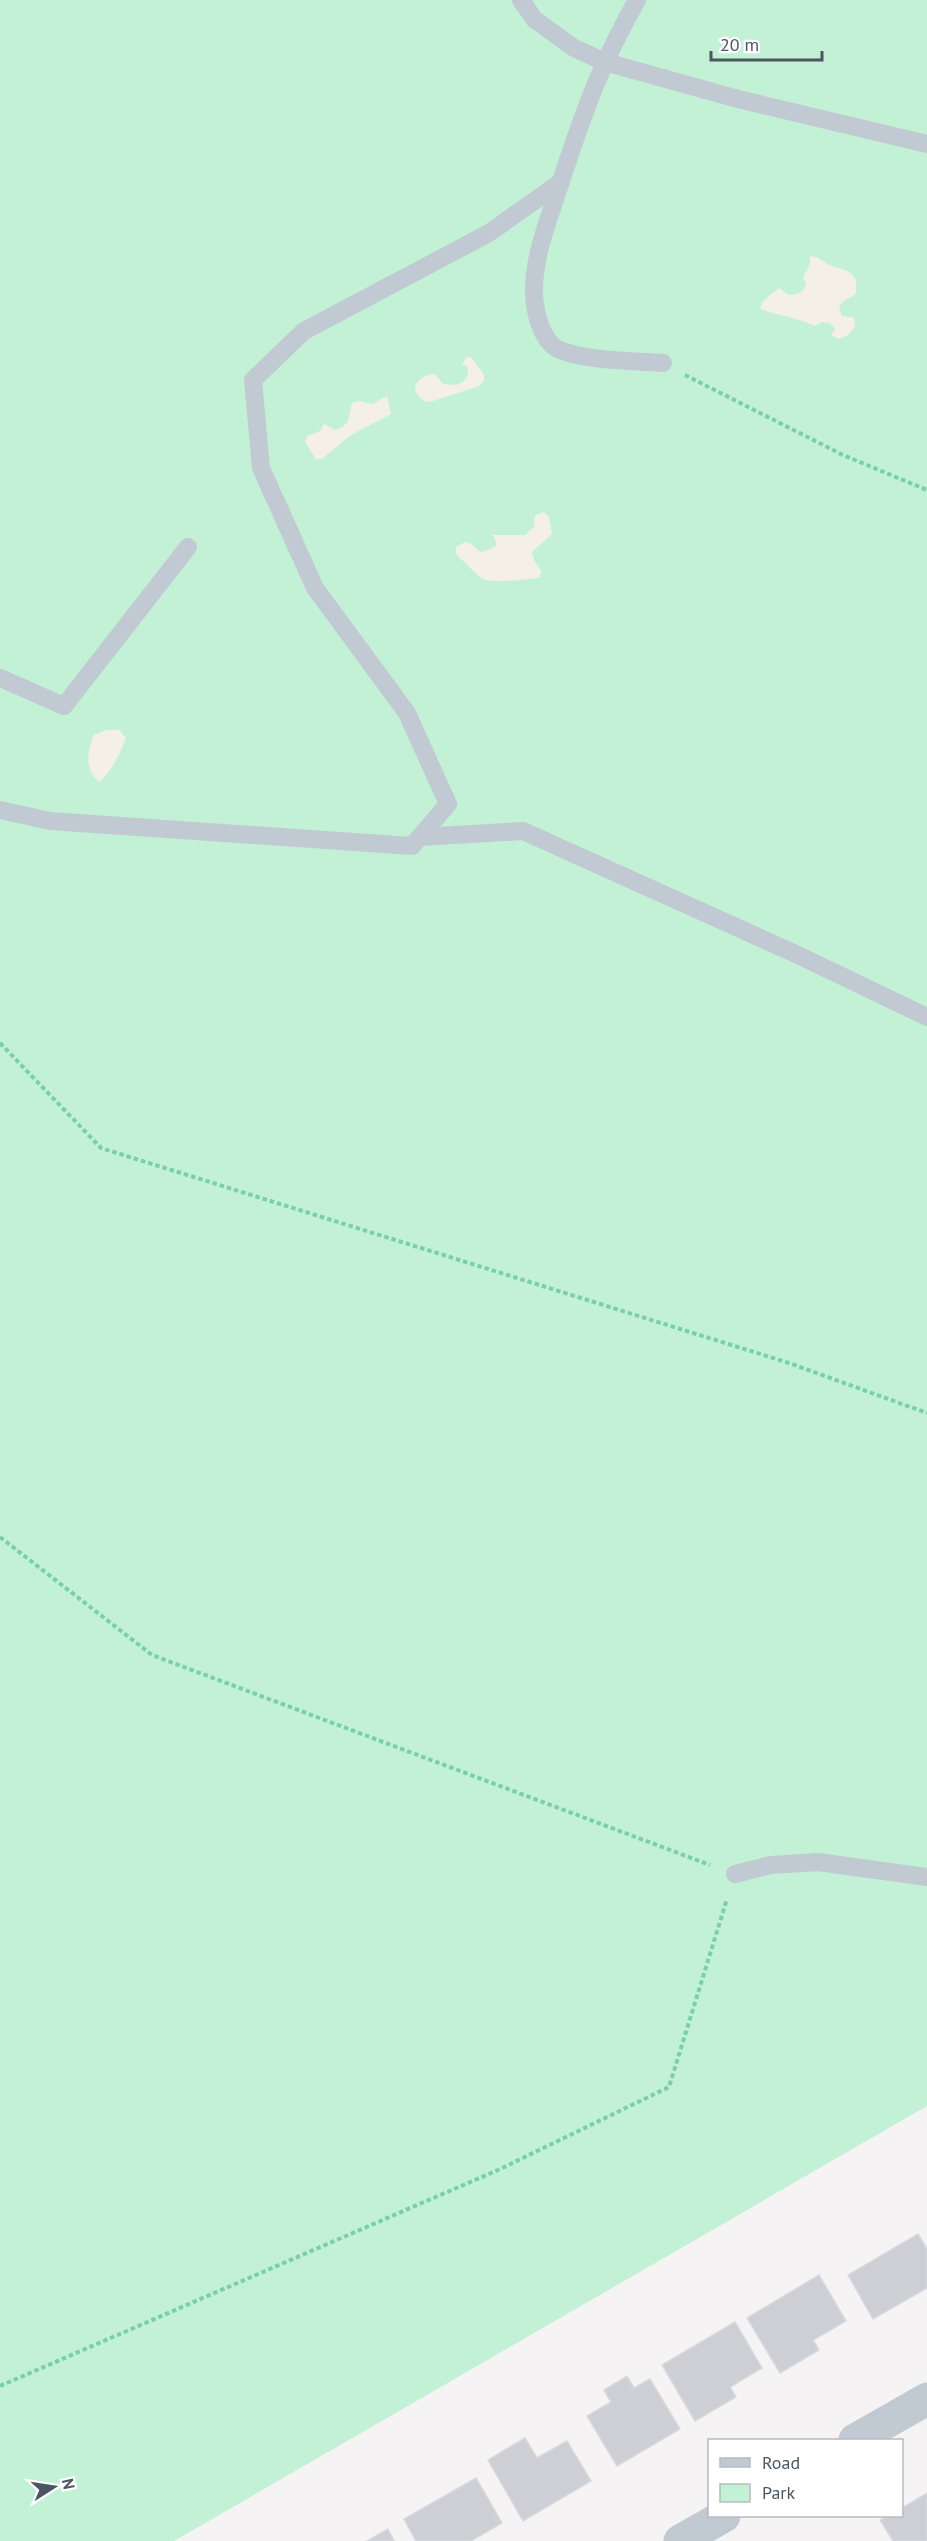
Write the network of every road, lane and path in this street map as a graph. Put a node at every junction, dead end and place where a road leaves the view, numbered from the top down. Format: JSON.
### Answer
{"nodes":[{"id":1,"x":521,"y":0,"type":"edge"},
{"id":2,"x":637,"y":0,"type":"edge"},
{"id":3,"x":605,"y":62,"type":"junction"},
{"id":4,"x":927,"y":144,"type":"edge"},
{"id":5,"x":561,"y":182,"type":"junction"},
{"id":6,"x":663,"y":363,"type":"joint"},
{"id":7,"x":927,"y":490,"type":"edge"},
{"id":8,"x":188,"y":547,"type":"dead end"},
{"id":9,"x":0,"y":678,"type":"edge"},
{"id":10,"x":0,"y":810,"type":"edge"},
{"id":11,"x":420,"y":837,"type":"junction"},
{"id":12,"x":927,"y":1017,"type":"edge"},
{"id":13,"x":0,"y":1043,"type":"edge"},
{"id":14,"x":927,"y":1413,"type":"edge"},
{"id":15,"x":0,"y":1536,"type":"edge"},
{"id":16,"x":735,"y":1874,"type":"junction"},
{"id":17,"x":927,"y":1877,"type":"edge"},
{"id":18,"x":0,"y":2386,"type":"edge"},
{"id":19,"x":927,"y":2399,"type":"edge"},
{"id":20,"x":857,"y":2439,"type":"edge"},
{"id":21,"x":722,"y":2517,"type":"edge"},
{"id":22,"x":680,"y":2541,"type":"edge"}],
"edges":[{"from":1,"to":3,"type":"lane"},
{"from":2,"to":3,"type":"lane"},
{"from":3,"to":4,"type":"lane"},
{"from":3,"to":5,"type":"lane"},
{"from":5,"to":6,"type":"lane"},
{"from":5,"to":11,"type":"lane"},
{"from":6,"to":7,"type":"path"},
{"from":8,"to":9,"type":"lane"},
{"from":10,"to":11,"type":"lane"},
{"from":11,"to":12,"type":"lane"},
{"from":13,"to":14,"type":"path"},
{"from":15,"to":16,"type":"path"},
{"from":16,"to":17,"type":"lane"},
{"from":16,"to":18,"type":"path"},
{"from":19,"to":20,"type":"street"},
{"from":21,"to":22,"type":"street"}]}
